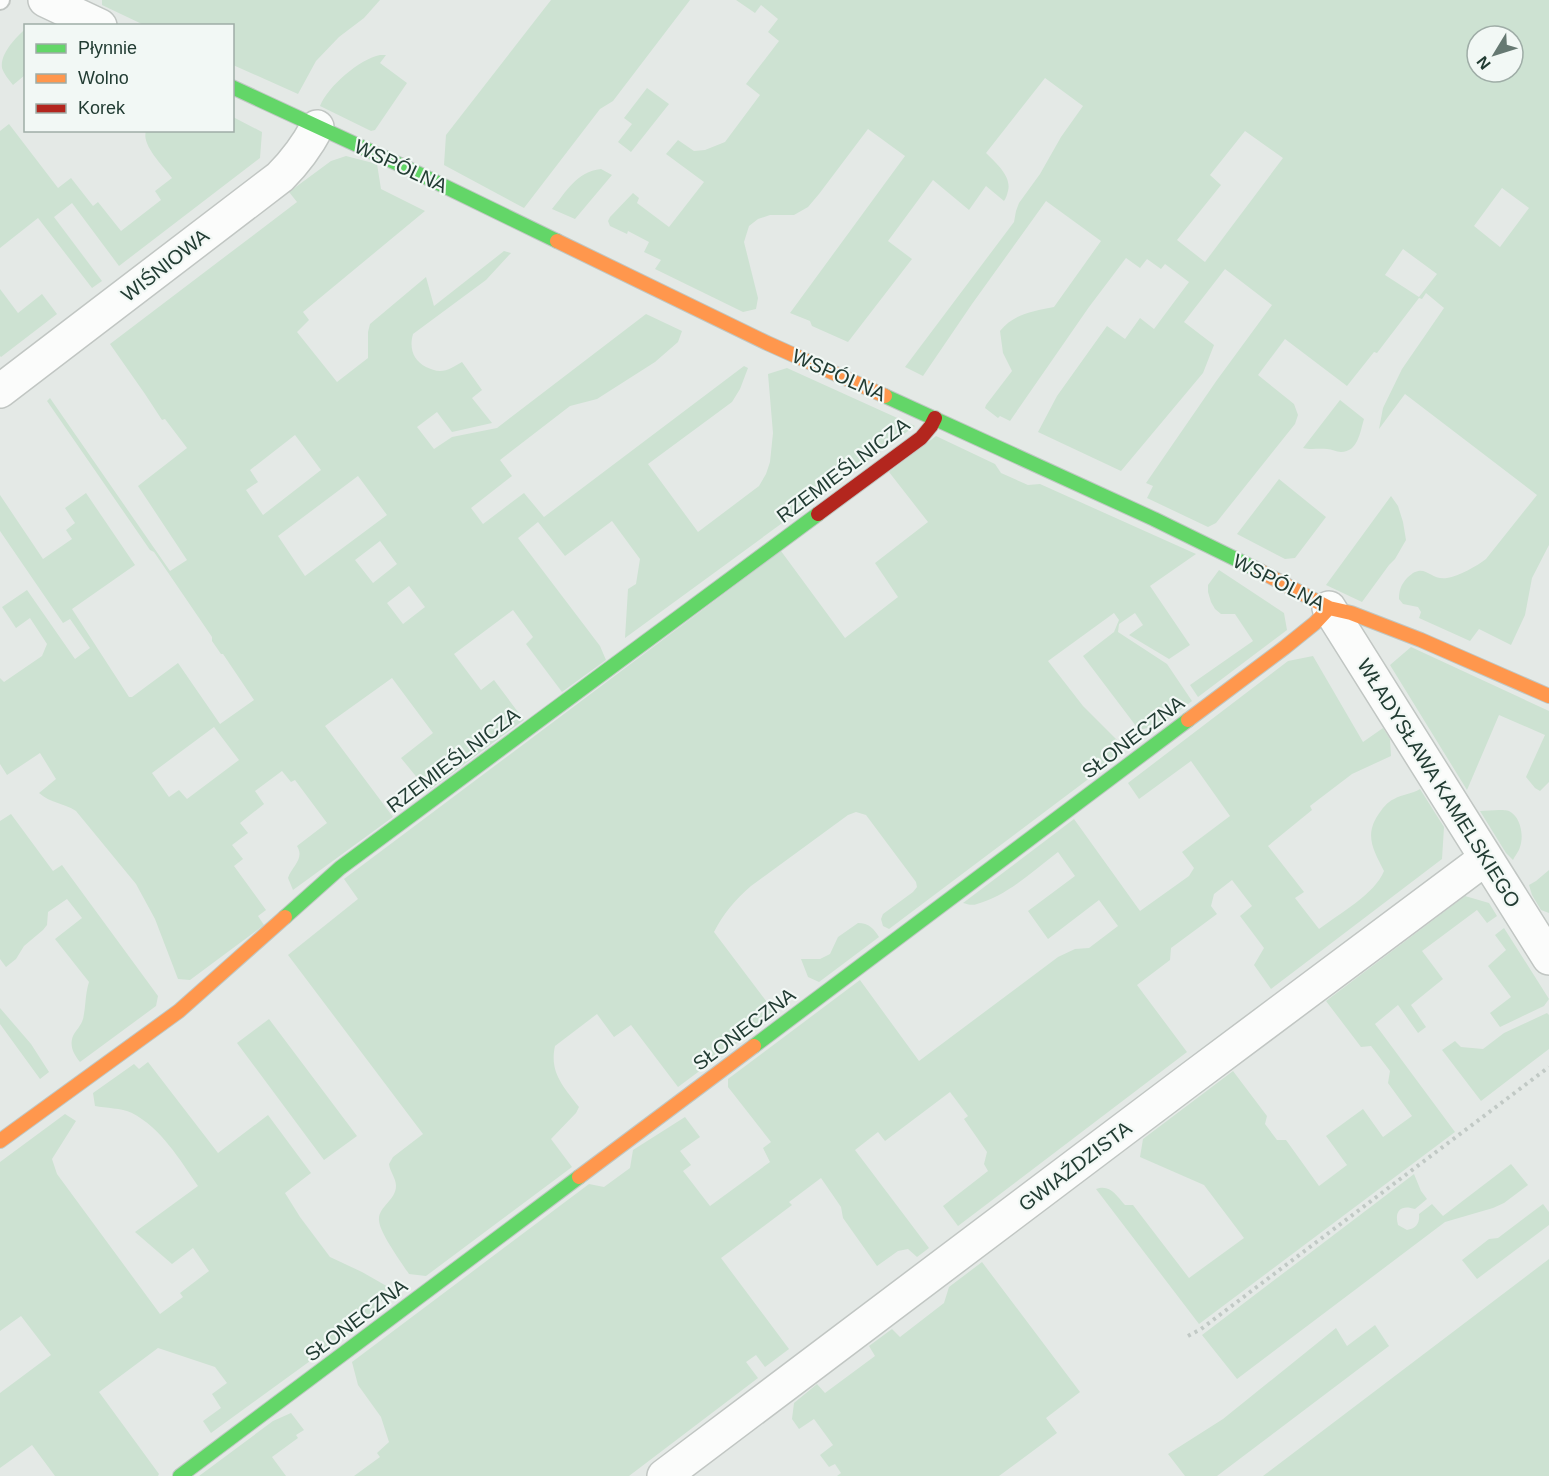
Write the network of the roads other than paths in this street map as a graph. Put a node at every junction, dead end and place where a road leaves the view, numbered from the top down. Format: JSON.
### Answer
{"nodes":[{"id":1,"x":45,"y":0,"type":"edge"},
{"id":2,"x":96,"y":24,"type":"edge"},
{"id":3,"x":234,"y":88,"type":"edge"},
{"id":4,"x":317,"y":127,"type":"junction"},
{"id":5,"x":0,"y":391,"type":"edge"},
{"id":6,"x":935,"y":418,"type":"junction"},
{"id":7,"x":1329,"y":608,"type":"junction"},
{"id":8,"x":1549,"y":696,"type":"edge"},
{"id":9,"x":1486,"y":858,"type":"junction"},
{"id":10,"x":1549,"y":958,"type":"edge"},
{"id":11,"x":0,"y":1141,"type":"edge"},
{"id":12,"x":180,"y":1476,"type":"edge"},
{"id":13,"x":664,"y":1476,"type":"edge"}],
"edges":[{"from":1,"to":2,"type":"street"},
{"from":3,"to":4,"type":"street","name":"WSPÓLNA"},
{"from":4,"to":5,"type":"street","name":"WIŚNIOWA"},
{"from":4,"to":6,"type":"street","name":"WSPÓLNA"},
{"from":6,"to":7,"type":"street","name":"WSPÓLNA"},
{"from":6,"to":11,"type":"street","name":"RZEMIEŚLNICZA"},
{"from":7,"to":8,"type":"street","name":"WSPÓLNA"},
{"from":7,"to":9,"type":"street","name":"WŁADYSŁAWA KAMELSKIEGO"},
{"from":7,"to":12,"type":"street","name":"SŁONECZNA"},
{"from":9,"to":10,"type":"street","name":"WŁADYSŁAWA KAMELSKIEGO"},
{"from":9,"to":13,"type":"street","name":"GWIAŹDZISTA"}]}
